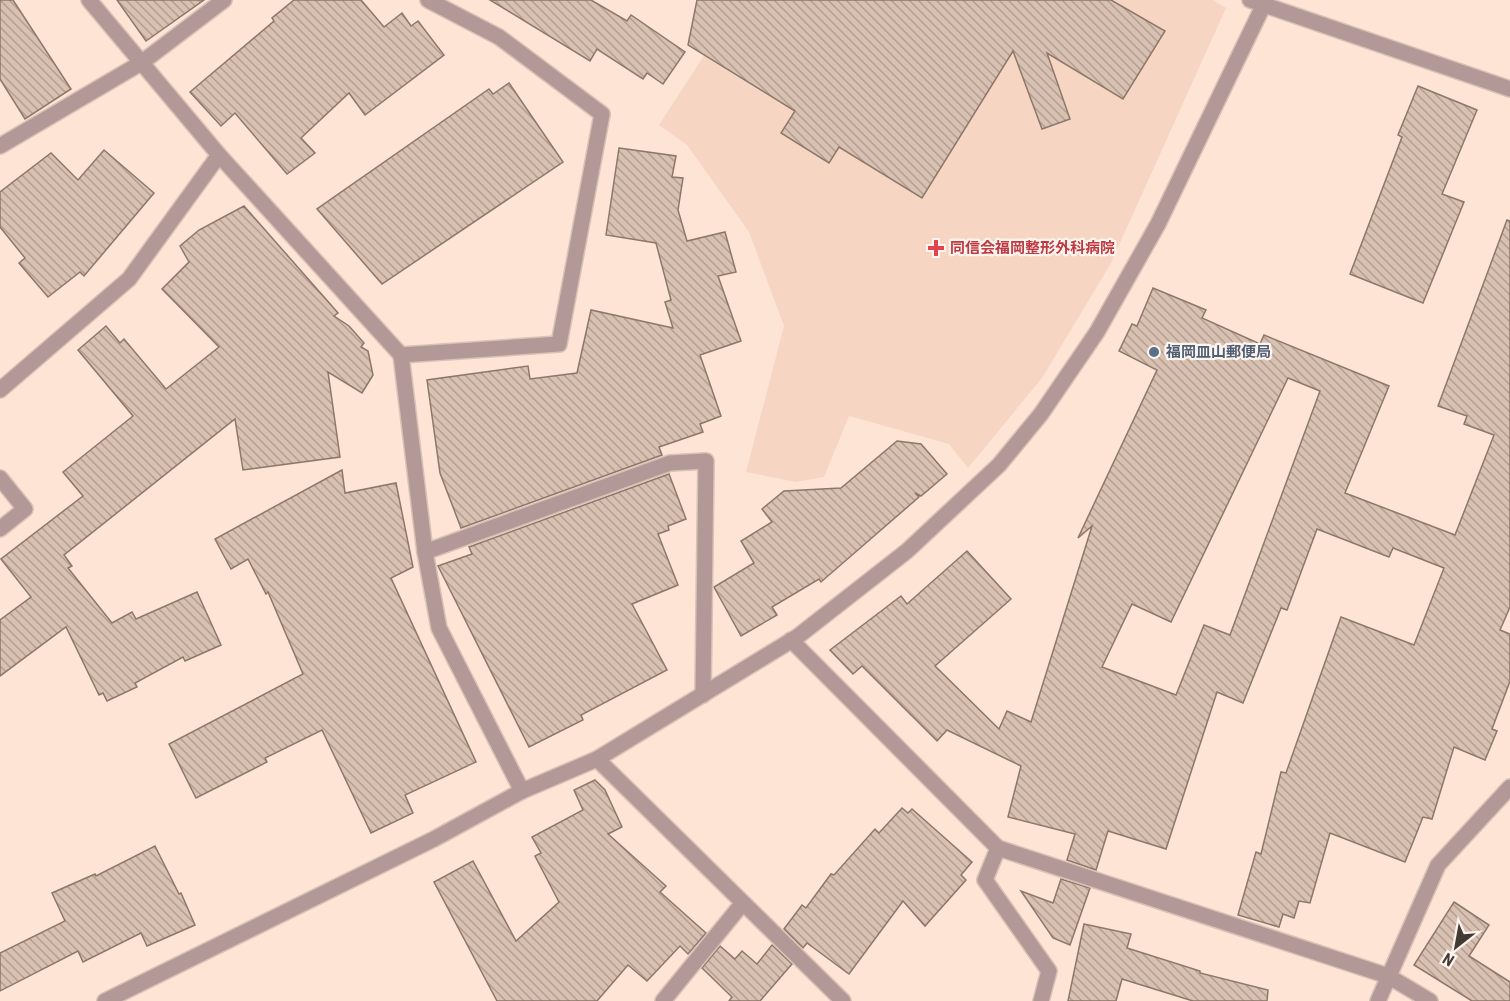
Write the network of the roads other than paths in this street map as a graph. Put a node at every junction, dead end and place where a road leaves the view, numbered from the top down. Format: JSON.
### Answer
{"nodes":[{"id":1,"x":89,"y":0,"type":"edge"},
{"id":2,"x":224,"y":0,"type":"edge"},
{"id":3,"x":428,"y":0,"type":"edge"},
{"id":4,"x":1260,"y":2,"type":"edge"},
{"id":5,"x":141,"y":63,"type":"junction"},
{"id":6,"x":1510,"y":88,"type":"edge"},
{"id":7,"x":0,"y":146,"type":"edge"},
{"id":8,"x":219,"y":156,"type":"junction"},
{"id":9,"x":401,"y":355,"type":"junction"},
{"id":10,"x":0,"y":390,"type":"edge"},
{"id":11,"x":0,"y":478,"type":"edge"},
{"id":12,"x":0,"y":529,"type":"edge"},
{"id":13,"x":425,"y":552,"type":"junction"},
{"id":14,"x":791,"y":640,"type":"junction"},
{"id":15,"x":703,"y":695,"type":"junction"},
{"id":16,"x":597,"y":759,"type":"junction"},
{"id":17,"x":1510,"y":787,"type":"edge"},
{"id":18,"x":522,"y":791,"type":"junction"},
{"id":19,"x":998,"y":848,"type":"junction"},
{"id":20,"x":742,"y":904,"type":"junction"},
{"id":21,"x":1388,"y":976,"type":"junction"},
{"id":22,"x":105,"y":1001,"type":"edge"},
{"id":23,"x":663,"y":1001,"type":"edge"},
{"id":24,"x":843,"y":1001,"type":"edge"},
{"id":25,"x":1041,"y":1001,"type":"edge"},
{"id":26,"x":1378,"y":1001,"type":"edge"},
{"id":27,"x":1430,"y":1001,"type":"edge"}],
"edges":[{"from":1,"to":5,"type":"street"},
{"from":2,"to":5,"type":"street"},
{"from":3,"to":9,"type":"street"},
{"from":4,"to":6,"type":"street"},
{"from":4,"to":14,"type":"street"},
{"from":5,"to":7,"type":"street"},
{"from":5,"to":8,"type":"street"},
{"from":8,"to":9,"type":"street"},
{"from":8,"to":10,"type":"street"},
{"from":9,"to":13,"type":"street"},
{"from":11,"to":12,"type":"street"},
{"from":13,"to":15,"type":"street"},
{"from":13,"to":18,"type":"street"},
{"from":14,"to":15,"type":"street"},
{"from":14,"to":19,"type":"street"},
{"from":15,"to":16,"type":"street"},
{"from":16,"to":18,"type":"street"},
{"from":16,"to":20,"type":"street"},
{"from":17,"to":21,"type":"street"},
{"from":18,"to":22,"type":"street"},
{"from":19,"to":21,"type":"street"},
{"from":19,"to":25,"type":"street"},
{"from":20,"to":23,"type":"street"},
{"from":20,"to":24,"type":"street"},
{"from":21,"to":26,"type":"street"},
{"from":21,"to":27,"type":"street"}]}
